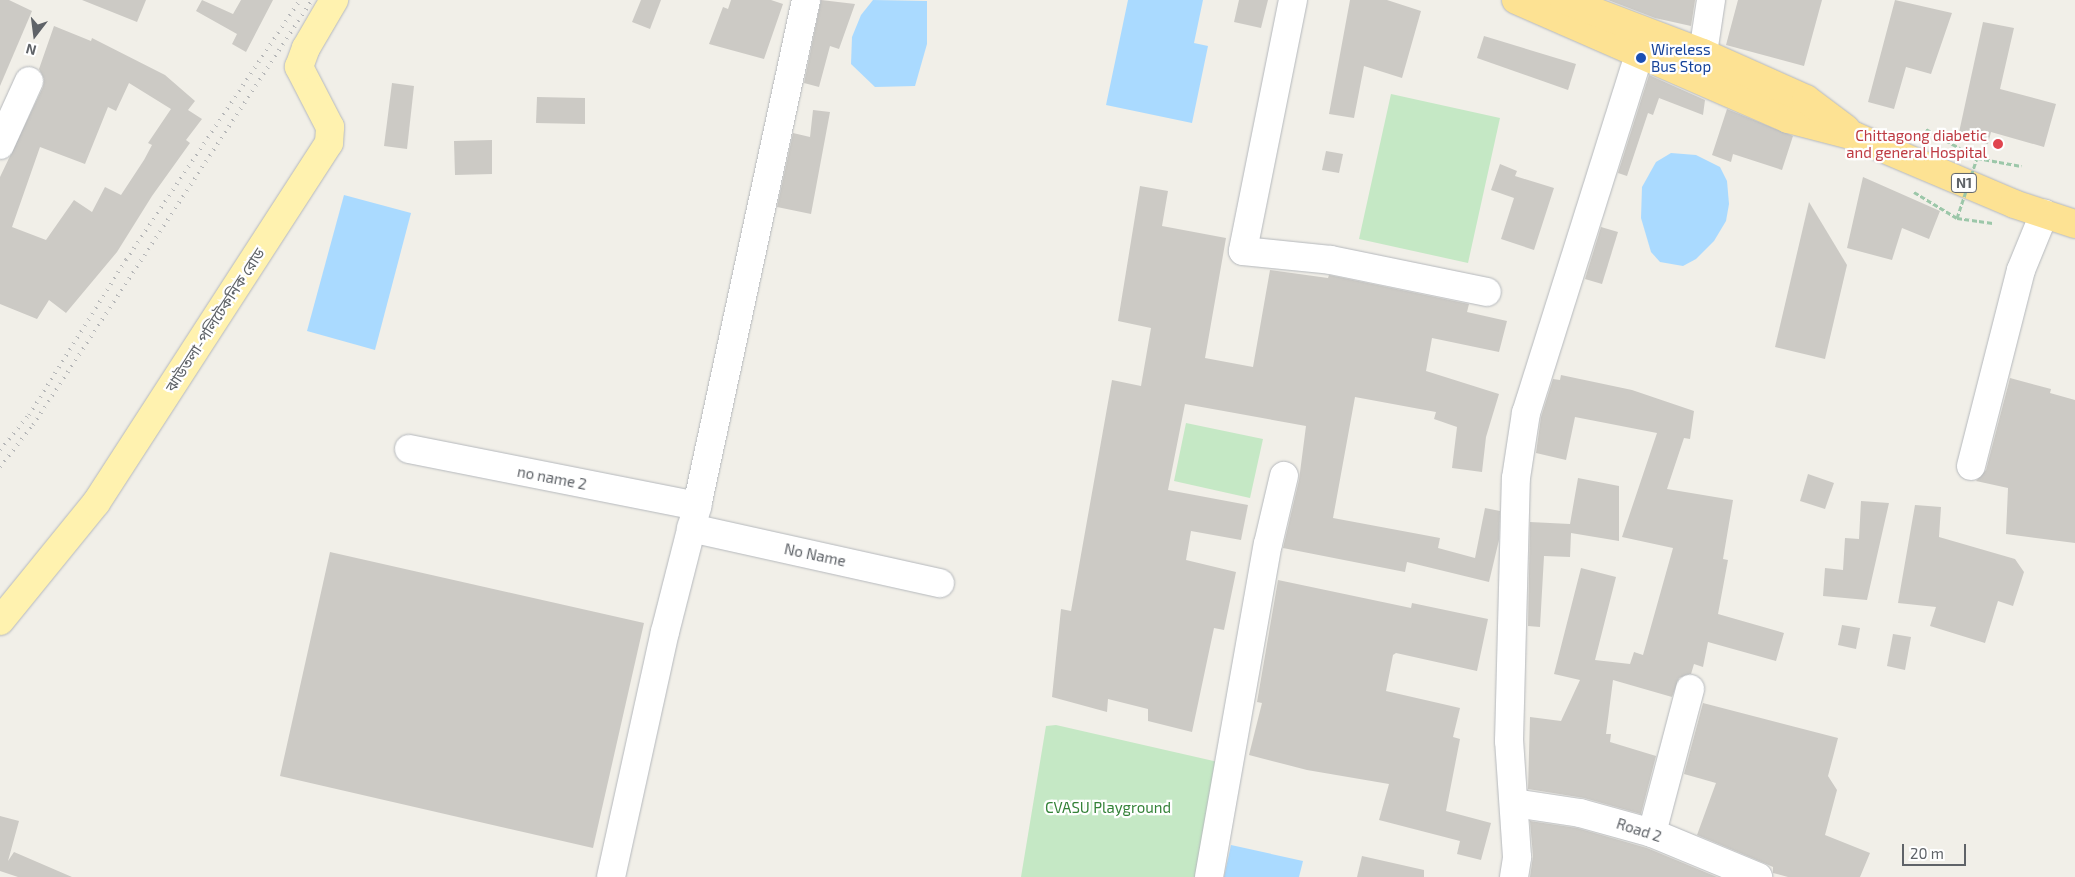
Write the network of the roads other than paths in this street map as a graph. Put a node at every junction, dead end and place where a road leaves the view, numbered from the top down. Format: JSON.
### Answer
{"nodes":[{"id":1,"x":334,"y":0,"type":"edge"},
{"id":2,"x":806,"y":0,"type":"edge"},
{"id":3,"x":1293,"y":0,"type":"edge"},
{"id":4,"x":1516,"y":0,"type":"edge"},
{"id":5,"x":1564,"y":0,"type":"edge"},
{"id":6,"x":1711,"y":0,"type":"edge"},
{"id":7,"x":1703,"y":53,"type":"junction"},
{"id":8,"x":1639,"y":55,"type":"junction"},
{"id":9,"x":29,"y":81,"type":"dead end"},
{"id":10,"x":1854,"y":136,"type":"junction"},
{"id":11,"x":0,"y":145,"type":"edge"},
{"id":12,"x":2044,"y":214,"type":"junction"},
{"id":13,"x":2075,"y":224,"type":"edge"},
{"id":14,"x":1486,"y":292,"type":"dead end"},
{"id":15,"x":409,"y":449,"type":"dead end"},
{"id":16,"x":1971,"y":466,"type":"dead end"},
{"id":17,"x":1284,"y":476,"type":"dead end"},
{"id":18,"x":694,"y":517,"type":"junction"},
{"id":19,"x":940,"y":583,"type":"dead end"},
{"id":20,"x":0,"y":621,"type":"edge"},
{"id":21,"x":1690,"y":689,"type":"dead end"},
{"id":22,"x":1514,"y":803,"type":"junction"},
{"id":23,"x":1652,"y":833,"type":"junction"},
{"id":24,"x":611,"y":877,"type":"edge"},
{"id":25,"x":1209,"y":877,"type":"edge"},
{"id":26,"x":1514,"y":877,"type":"edge"},
{"id":27,"x":1758,"y":877,"type":"edge"}],
"edges":[{"from":1,"to":20,"type":"main road","name":"ঝাউতলা-পলিটেকনিক রোড"},
{"from":2,"to":18,"type":"street"},
{"from":3,"to":14,"type":"street"},
{"from":4,"to":8,"type":"highway","number":"N1"},
{"from":5,"to":7,"type":"highway","number":"N1"},
{"from":6,"to":7,"type":"street"},
{"from":7,"to":10,"type":"highway","number":"N1"},
{"from":8,"to":10,"type":"highway","number":"N1"},
{"from":8,"to":22,"type":"street"},
{"from":9,"to":11,"type":"street"},
{"from":10,"to":12,"type":"highway","number":"N1"},
{"from":12,"to":13,"type":"highway","number":"N1"},
{"from":12,"to":16,"type":"street"},
{"from":15,"to":18,"type":"street","name":"no name 2"},
{"from":17,"to":25,"type":"street"},
{"from":18,"to":19,"type":"street","name":"No Name"},
{"from":18,"to":24,"type":"street"},
{"from":21,"to":23,"type":"street"},
{"from":22,"to":23,"type":"street","name":"Road 2"},
{"from":22,"to":26,"type":"street"},
{"from":23,"to":27,"type":"street","name":"Road 2"}]}
